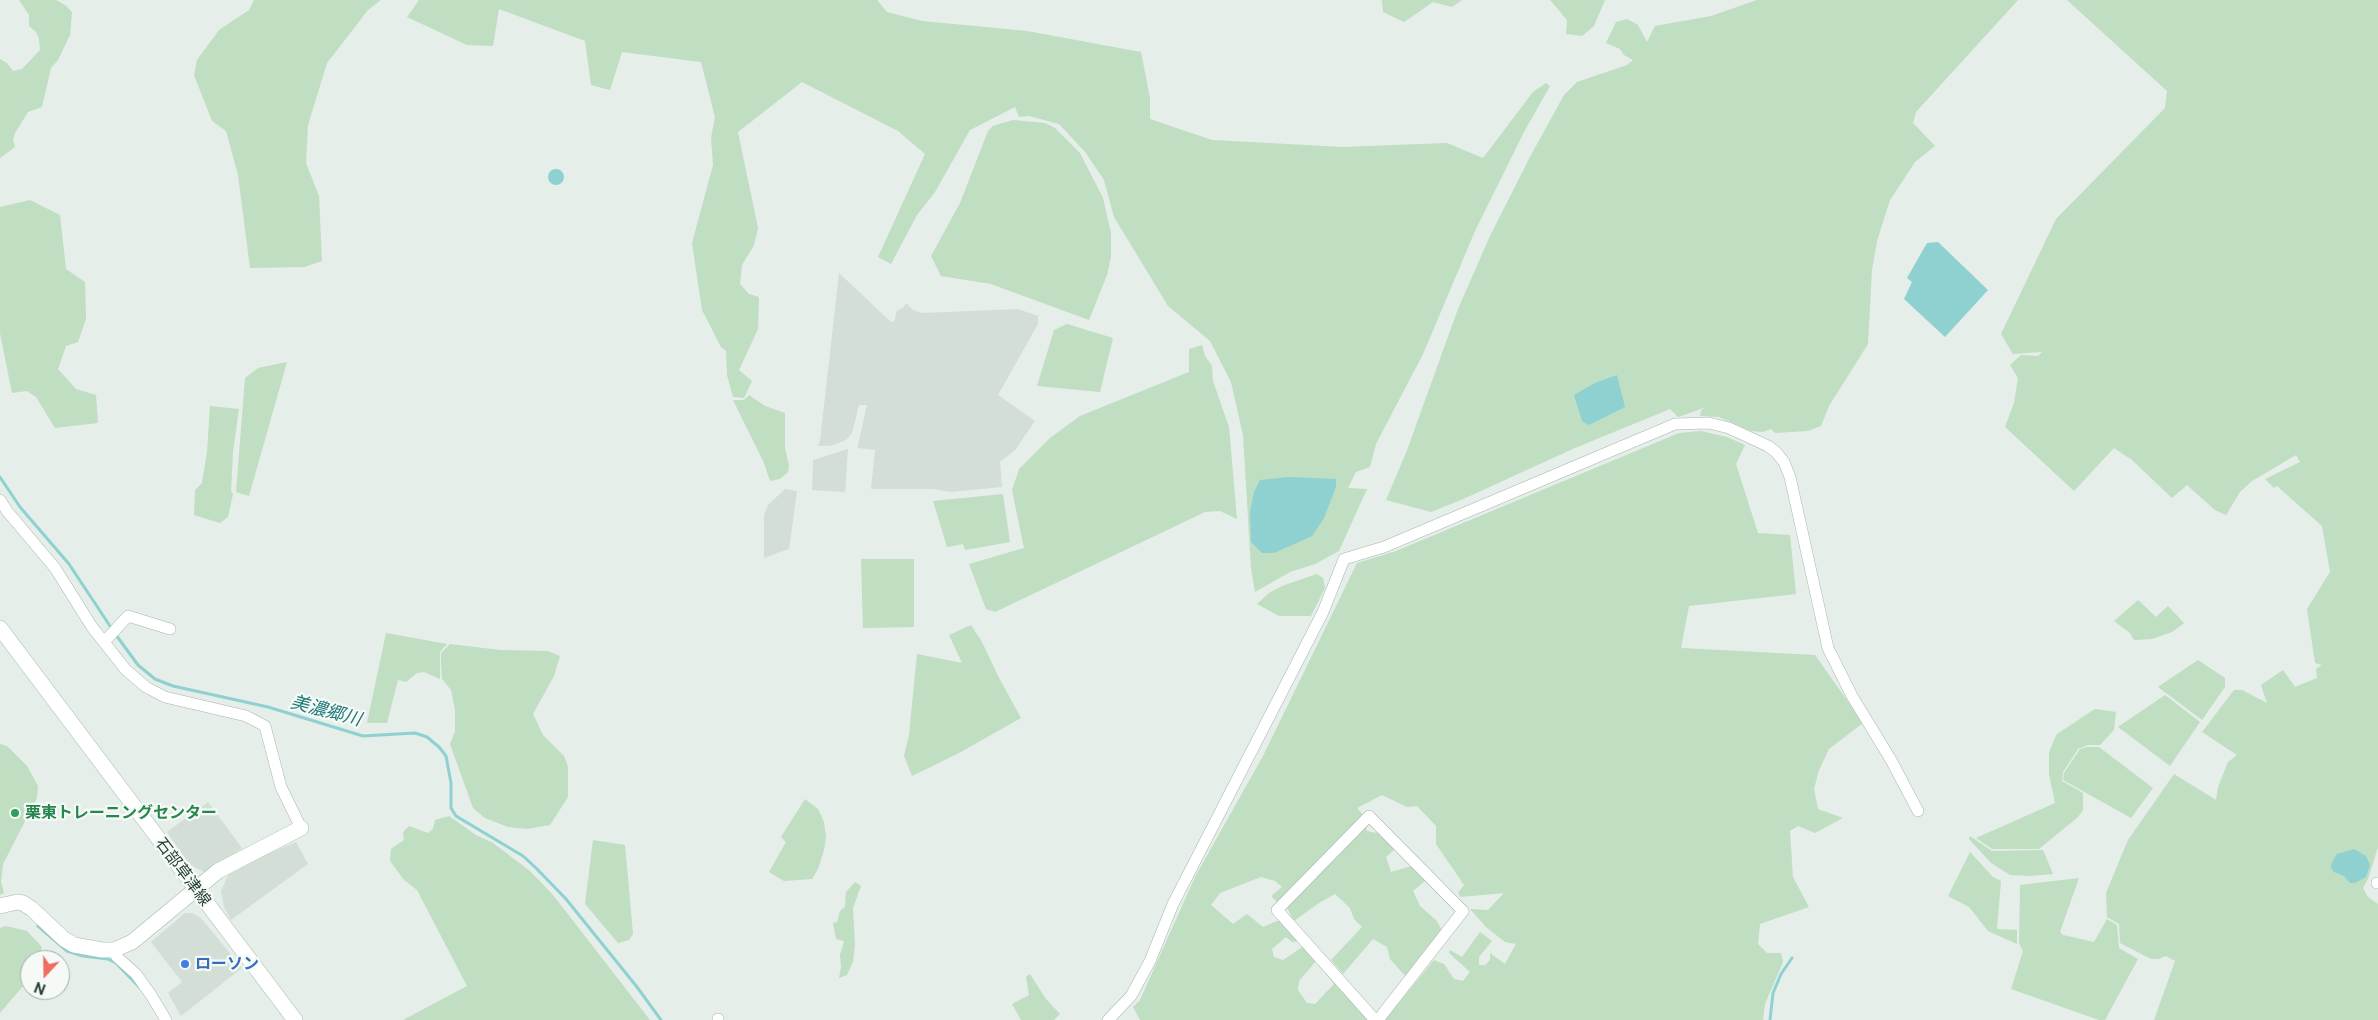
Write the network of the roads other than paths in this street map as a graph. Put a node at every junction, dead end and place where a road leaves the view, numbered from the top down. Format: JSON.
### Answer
{"nodes":[{"id":1,"x":0,"y":500,"type":"edge"},
{"id":2,"x":0,"y":628,"type":"edge"},
{"id":3,"x":170,"y":629,"type":"dead end"},
{"id":4,"x":107,"y":640,"type":"junction"},
{"id":5,"x":1918,"y":811,"type":"dead end"},
{"id":6,"x":301,"y":828,"type":"joint"},
{"id":7,"x":196,"y":890,"type":"junction"},
{"id":8,"x":0,"y":906,"type":"edge"},
{"id":9,"x":114,"y":950,"type":"junction"},
{"id":10,"x":166,"y":1020,"type":"edge"},
{"id":11,"x":295,"y":1020,"type":"edge"},
{"id":12,"x":1108,"y":1020,"type":"edge"},
{"id":13,"x":1377,"y":1020,"type":"edge"}],
"edges":[{"from":1,"to":4,"type":"street"},
{"from":2,"to":7,"type":"main road","name":"石部草津線"},
{"from":3,"to":4,"type":"street"},
{"from":4,"to":6,"type":"street"},
{"from":5,"to":12,"type":"street"},
{"from":6,"to":7,"type":"main road"},
{"from":7,"to":9,"type":"main road"},
{"from":7,"to":11,"type":"main road","name":"石部草津線"},
{"from":8,"to":9,"type":"main road"},
{"from":9,"to":10,"type":"street"},
{"from":13,"to":13,"type":"street"}]}
